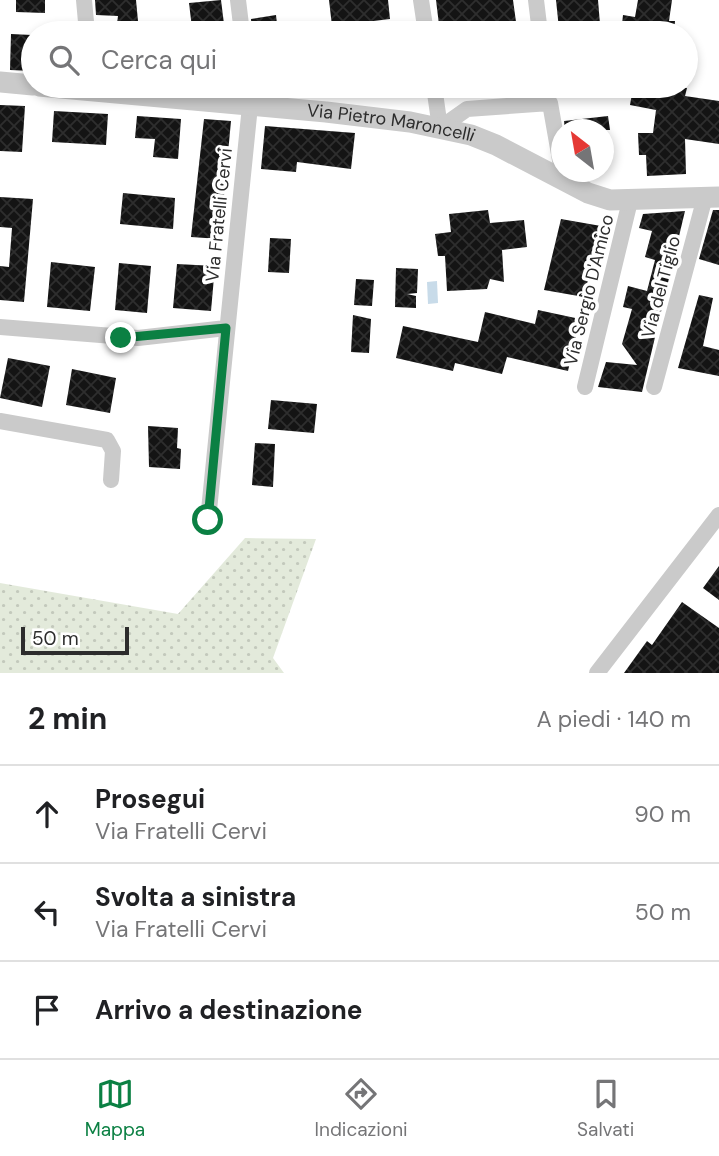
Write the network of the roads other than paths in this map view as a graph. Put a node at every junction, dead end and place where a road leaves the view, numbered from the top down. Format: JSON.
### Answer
{"nodes":[{"id":1,"x":83,"y":0,"type":"edge"},
{"id":2,"x":238,"y":0,"type":"edge"},
{"id":3,"x":421,"y":0,"type":"edge"},
{"id":4,"x":536,"y":0,"type":"edge"},
{"id":5,"x":86,"y":21,"type":"edge"},
{"id":6,"x":241,"y":21,"type":"edge"},
{"id":7,"x":424,"y":21,"type":"edge"},
{"id":8,"x":539,"y":21,"type":"edge"},
{"id":9,"x":0,"y":82,"type":"edge"},
{"id":10,"x":21,"y":84,"type":"edge"},
{"id":11,"x":249,"y":98,"type":"edge"},
{"id":12,"x":259,"y":98,"type":"edge"},
{"id":13,"x":436,"y":98,"type":"edge"},
{"id":14,"x":549,"y":98,"type":"edge"},
{"id":15,"x":550,"y":103,"type":"junction"},
{"id":16,"x":553,"y":119,"type":"edge"},
{"id":17,"x":440,"y":128,"type":"junction"},
{"id":18,"x":551,"y":169,"type":"edge"},
{"id":19,"x":575,"y":182,"type":"edge"},
{"id":20,"x":712,"y":197,"type":"edge"},
{"id":21,"x":630,"y":201,"type":"junction"},
{"id":22,"x":0,"y":327,"type":"edge"},
{"id":23,"x":226,"y":328,"type":"junction"},
{"id":24,"x":585,"y":387,"type":"dead end"},
{"id":25,"x":654,"y":387,"type":"dead end"},
{"id":26,"x":0,"y":421,"type":"edge"},
{"id":27,"x":111,"y":480,"type":"dead end"},
{"id":28,"x":719,"y":515,"type":"edge"},
{"id":29,"x":208,"y":520,"type":"dead end"},
{"id":30,"x":597,"y":673,"type":"edge"}],
"edges":[{"from":1,"to":5,"type":"street"},
{"from":2,"to":6,"type":"street"},
{"from":3,"to":7,"type":"street"},
{"from":4,"to":8,"type":"street"},
{"from":9,"to":10,"type":"street"},
{"from":11,"to":23,"type":"street","name":"Via Fratelli Cervi"},
{"from":12,"to":17,"type":"street","name":"Via Pietro Maroncelli"},
{"from":13,"to":17,"type":"street"},
{"from":14,"to":15,"type":"street"},
{"from":15,"to":16,"type":"street"},
{"from":15,"to":17,"type":"street"},
{"from":17,"to":18,"type":"street","name":"Via Pietro Maroncelli"},
{"from":19,"to":21,"type":"street","name":"Via Pietro Maroncelli"},
{"from":20,"to":21,"type":"street","name":"Via Pietro Maroncelli"},
{"from":20,"to":25,"type":"street","name":"Via del Tiglio"},
{"from":21,"to":24,"type":"street","name":"Via Sergio D'Amico"},
{"from":22,"to":23,"type":"street"},
{"from":23,"to":29,"type":"street","name":"Via Fratelli Cervi"},
{"from":26,"to":27,"type":"street"},
{"from":28,"to":30,"type":"street"}]}
